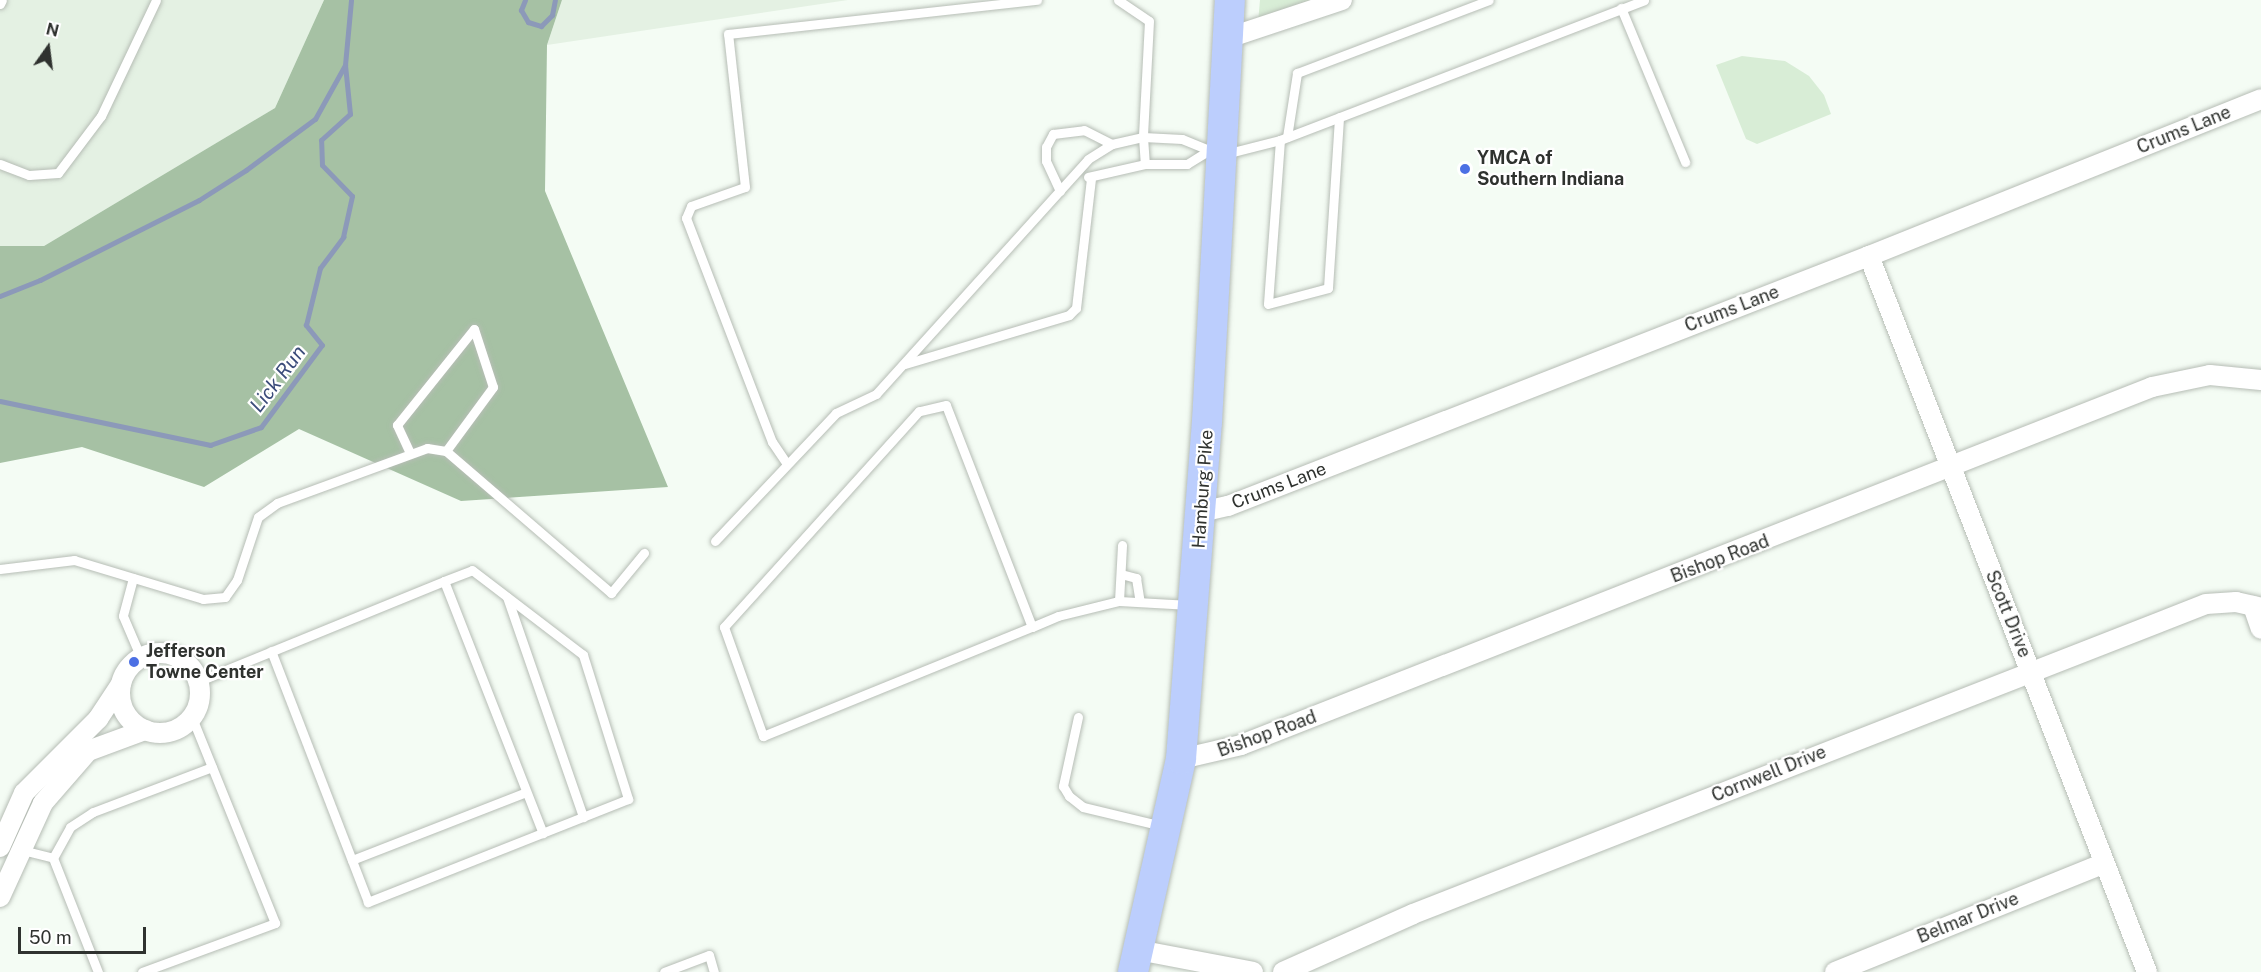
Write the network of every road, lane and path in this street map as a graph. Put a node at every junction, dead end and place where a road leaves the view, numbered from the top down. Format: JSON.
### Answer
{"nodes":[{"id":1,"x":156,"y":0,"type":"edge"},
{"id":2,"x":1037,"y":0,"type":"edge"},
{"id":3,"x":1118,"y":0,"type":"edge"},
{"id":4,"x":1230,"y":0,"type":"edge"},
{"id":5,"x":1342,"y":0,"type":"edge"},
{"id":6,"x":1489,"y":0,"type":"edge"},
{"id":7,"x":1644,"y":0,"type":"edge"},
{"id":8,"x":1621,"y":8,"type":"junction"},
{"id":9,"x":1228,"y":38,"type":"junction"},
{"id":10,"x":2261,"y":99,"type":"edge"},
{"id":11,"x":1339,"y":117,"type":"junction"},
{"id":12,"x":1143,"y":137,"type":"junction"},
{"id":13,"x":1284,"y":138,"type":"junction"},
{"id":14,"x":1112,"y":144,"type":"junction"},
{"id":15,"x":1214,"y":154,"type":"junction"},
{"id":16,"x":1685,"y":162,"type":"dead end"},
{"id":17,"x":0,"y":164,"type":"edge"},
{"id":18,"x":1145,"y":164,"type":"junction"},
{"id":19,"x":1077,"y":174,"type":"junction"},
{"id":20,"x":1092,"y":177,"type":"junction"},
{"id":21,"x":1060,"y":191,"type":"junction"},
{"id":22,"x":1869,"y":256,"type":"junction"},
{"id":23,"x":903,"y":364,"type":"junction"},
{"id":24,"x":2261,"y":380,"type":"edge"},
{"id":25,"x":446,"y":451,"type":"junction"},
{"id":26,"x":411,"y":453,"type":"junction"},
{"id":27,"x":787,"y":464,"type":"junction"},
{"id":28,"x":1949,"y":469,"type":"junction"},
{"id":29,"x":1201,"y":512,"type":"junction"},
{"id":30,"x":715,"y":541,"type":"dead end"},
{"id":31,"x":1122,"y":545,"type":"dead end"},
{"id":32,"x":644,"y":553,"type":"dead end"},
{"id":33,"x":0,"y":569,"type":"edge"},
{"id":34,"x":1120,"y":574,"type":"junction"},
{"id":35,"x":133,"y":578,"type":"junction"},
{"id":36,"x":444,"y":581,"type":"junction"},
{"id":37,"x":507,"y":597,"type":"junction"},
{"id":38,"x":1119,"y":601,"type":"junction"},
{"id":39,"x":1140,"y":602,"type":"junction"},
{"id":40,"x":1195,"y":605,"type":"junction"},
{"id":41,"x":2257,"y":607,"type":"edge"},
{"id":42,"x":1032,"y":627,"type":"junction"},
{"id":43,"x":2261,"y":629,"type":"edge"},
{"id":44,"x":271,"y":651,"type":"junction"},
{"id":45,"x":141,"y":658,"type":"junction"},
{"id":46,"x":2031,"y":670,"type":"junction"},
{"id":47,"x":199,"y":681,"type":"junction"},
{"id":48,"x":121,"y":684,"type":"junction"},
{"id":49,"x":1078,"y":717,"type":"dead end"},
{"id":50,"x":192,"y":718,"type":"junction"},
{"id":51,"x":145,"y":730,"type":"junction"},
{"id":52,"x":1181,"y":759,"type":"junction"},
{"id":53,"x":212,"y":767,"type":"junction"},
{"id":54,"x":524,"y":793,"type":"junction"},
{"id":55,"x":583,"y":817,"type":"junction"},
{"id":56,"x":1168,"y":827,"type":"junction"},
{"id":57,"x":543,"y":833,"type":"junction"},
{"id":58,"x":0,"y":847,"type":"edge"},
{"id":59,"x":22,"y":850,"type":"junction"},
{"id":60,"x":54,"y":858,"type":"junction"},
{"id":61,"x":352,"y":860,"type":"junction"},
{"id":62,"x":2102,"y":864,"type":"junction"},
{"id":63,"x":0,"y":897,"type":"edge"},
{"id":64,"x":1136,"y":961,"type":"edge"},
{"id":65,"x":98,"y":972,"type":"edge"},
{"id":66,"x":142,"y":972,"type":"edge"},
{"id":67,"x":664,"y":972,"type":"edge"},
{"id":68,"x":714,"y":972,"type":"edge"},
{"id":69,"x":1252,"y":972,"type":"edge"},
{"id":70,"x":1283,"y":972,"type":"edge"},
{"id":71,"x":1835,"y":972,"type":"edge"},
{"id":72,"x":2146,"y":972,"type":"edge"}],
"edges":[{"from":1,"to":17,"type":"lane"},
{"from":2,"to":27,"type":"lane"},
{"from":3,"to":12,"type":"lane"},
{"from":4,"to":9,"type":"main road","name":"Hamburg Pike"},
{"from":5,"to":9,"type":"street"},
{"from":6,"to":13,"type":"lane"},
{"from":7,"to":8,"type":"lane"},
{"from":8,"to":11,"type":"lane"},
{"from":8,"to":16,"type":"lane"},
{"from":9,"to":15,"type":"main road","name":"Hamburg Pike"},
{"from":10,"to":22,"type":"street","name":"Crums Lane"},
{"from":11,"to":13,"type":"lane"},
{"from":11,"to":13,"type":"lane"},
{"from":12,"to":14,"type":"lane"},
{"from":12,"to":15,"type":"lane"},
{"from":12,"to":18,"type":"lane"},
{"from":13,"to":15,"type":"lane"},
{"from":14,"to":19,"type":"lane"},
{"from":14,"to":21,"type":"lane"},
{"from":15,"to":18,"type":"lane"},
{"from":15,"to":29,"type":"main road","name":"Hamburg Pike"},
{"from":18,"to":20,"type":"lane"},
{"from":19,"to":20,"type":"lane"},
{"from":19,"to":21,"type":"lane"},
{"from":20,"to":23,"type":"lane"},
{"from":21,"to":23,"type":"lane"},
{"from":22,"to":28,"type":"street","name":"Scott Drive"},
{"from":22,"to":29,"type":"street","name":"Crums Lane"},
{"from":23,"to":27,"type":"lane"},
{"from":24,"to":28,"type":"street","name":"Bishop Road"},
{"from":25,"to":26,"type":"lane"},
{"from":25,"to":26,"type":"lane"},
{"from":25,"to":32,"type":"lane"},
{"from":26,"to":35,"type":"lane"},
{"from":27,"to":30,"type":"lane"},
{"from":28,"to":46,"type":"street","name":"Scott Drive"},
{"from":28,"to":52,"type":"street","name":"Bishop Road"},
{"from":29,"to":40,"type":"main road","name":"Hamburg Pike"},
{"from":31,"to":34,"type":"lane"},
{"from":33,"to":35,"type":"lane"},
{"from":34,"to":38,"type":"lane"},
{"from":34,"to":39,"type":"lane"},
{"from":35,"to":45,"type":"lane"},
{"from":36,"to":37,"type":"lane"},
{"from":36,"to":44,"type":"lane"},
{"from":36,"to":54,"type":"lane"},
{"from":37,"to":55,"type":"lane"},
{"from":37,"to":55,"type":"lane"},
{"from":38,"to":39,"type":"lane"},
{"from":38,"to":42,"type":"lane"},
{"from":39,"to":40,"type":"lane"},
{"from":40,"to":52,"type":"main road","name":"Hamburg Pike"},
{"from":41,"to":43,"type":"street"},
{"from":41,"to":46,"type":"street","name":"Cornwell Drive"},
{"from":42,"to":42,"type":"lane"},
{"from":44,"to":47,"type":"lane"},
{"from":44,"to":61,"type":"lane"},
{"from":45,"to":47,"type":"street"},
{"from":45,"to":48,"type":"street"},
{"from":46,"to":62,"type":"street","name":"Scott Drive"},
{"from":46,"to":70,"type":"street","name":"Cornwell Drive"},
{"from":47,"to":50,"type":"street"},
{"from":48,"to":51,"type":"street"},
{"from":48,"to":58,"type":"street"},
{"from":49,"to":56,"type":"lane"},
{"from":50,"to":51,"type":"street"},
{"from":50,"to":53,"type":"lane"},
{"from":51,"to":59,"type":"street"},
{"from":52,"to":56,"type":"main road","name":"Hamburg Pike"},
{"from":53,"to":60,"type":"lane"},
{"from":53,"to":66,"type":"lane"},
{"from":54,"to":57,"type":"lane"},
{"from":54,"to":61,"type":"lane"},
{"from":55,"to":57,"type":"lane"},
{"from":56,"to":64,"type":"main road","name":"Hamburg Pike"},
{"from":57,"to":61,"type":"lane"},
{"from":59,"to":60,"type":"lane"},
{"from":59,"to":63,"type":"street"},
{"from":60,"to":65,"type":"lane"},
{"from":62,"to":71,"type":"street","name":"Belmar Drive"},
{"from":62,"to":72,"type":"street","name":"Scott Drive"},
{"from":64,"to":69,"type":"street"},
{"from":67,"to":68,"type":"lane"}]}
